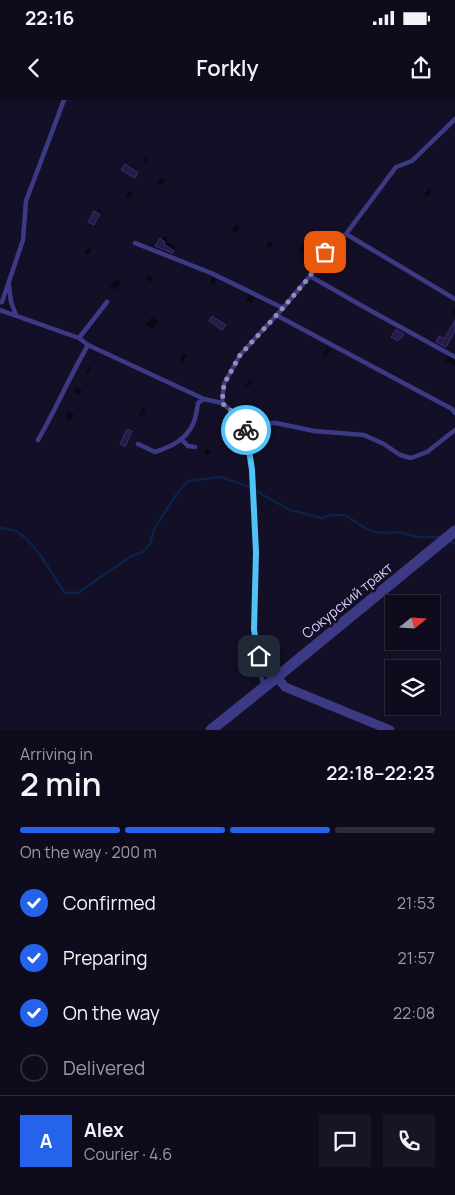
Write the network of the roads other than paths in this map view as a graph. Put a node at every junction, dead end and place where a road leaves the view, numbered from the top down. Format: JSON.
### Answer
{"nodes":[{"id":1,"x":64,"y":100,"type":"edge"},
{"id":2,"x":455,"y":119,"type":"edge"},
{"id":3,"x":346,"y":234,"type":"junction"},
{"id":4,"x":135,"y":243,"type":"dead end"},
{"id":5,"x":310,"y":276,"type":"junction"},
{"id":6,"x":9,"y":284,"type":"junction"},
{"id":7,"x":455,"y":298,"type":"edge"},
{"id":8,"x":0,"y":302,"type":"edge"},
{"id":9,"x":107,"y":302,"type":"dead end"},
{"id":10,"x":283,"y":308,"type":"junction"},
{"id":11,"x":0,"y":310,"type":"edge"},
{"id":12,"x":16,"y":315,"type":"junction"},
{"id":13,"x":276,"y":315,"type":"junction"},
{"id":14,"x":79,"y":338,"type":"junction"},
{"id":15,"x":88,"y":345,"type":"junction"},
{"id":16,"x":455,"y":357,"type":"edge"},
{"id":17,"x":204,"y":399,"type":"junction"},
{"id":18,"x":222,"y":403,"type":"junction"},
{"id":19,"x":455,"y":412,"type":"edge"},
{"id":20,"x":246,"y":423,"type":"junction"},
{"id":21,"x":455,"y":430,"type":"edge"},
{"id":22,"x":38,"y":440,"type":"dead end"},
{"id":23,"x":182,"y":440,"type":"junction"},
{"id":24,"x":138,"y":444,"type":"dead end"},
{"id":25,"x":195,"y":447,"type":"dead end"},
{"id":26,"x":455,"y":531,"type":"edge"},
{"id":27,"x":277,"y":677,"type":"junction"},
{"id":28,"x":265,"y":686,"type":"junction"},
{"id":29,"x":211,"y":730,"type":"edge"},
{"id":30,"x":390,"y":730,"type":"edge"}],
"edges":[{"from":1,"to":6,"type":"lane"},
{"from":2,"to":3,"type":"lane"},
{"from":3,"to":5,"type":"lane"},
{"from":3,"to":7,"type":"lane"},
{"from":4,"to":10,"type":"lane"},
{"from":5,"to":10,"type":"lane"},
{"from":5,"to":16,"type":"lane"},
{"from":6,"to":8,"type":"lane"},
{"from":6,"to":12,"type":"lane"},
{"from":9,"to":14,"type":"lane"},
{"from":10,"to":13,"type":"lane"},
{"from":11,"to":12,"type":"lane"},
{"from":12,"to":14,"type":"lane"},
{"from":13,"to":18,"type":"lane"},
{"from":13,"to":19,"type":"lane"},
{"from":14,"to":15,"type":"lane"},
{"from":15,"to":17,"type":"lane"},
{"from":15,"to":22,"type":"lane"},
{"from":17,"to":18,"type":"lane"},
{"from":17,"to":23,"type":"lane"},
{"from":18,"to":20,"type":"lane"},
{"from":20,"to":21,"type":"lane"},
{"from":20,"to":28,"type":"lane"},
{"from":23,"to":24,"type":"lane"},
{"from":23,"to":25,"type":"lane"},
{"from":26,"to":27,"type":"street","name":"Сокурский тракт"},
{"from":27,"to":28,"type":"street","name":"Сокурский тракт"},
{"from":27,"to":30,"type":"street"},
{"from":28,"to":29,"type":"street","name":"Сокурский тракт"}]}
